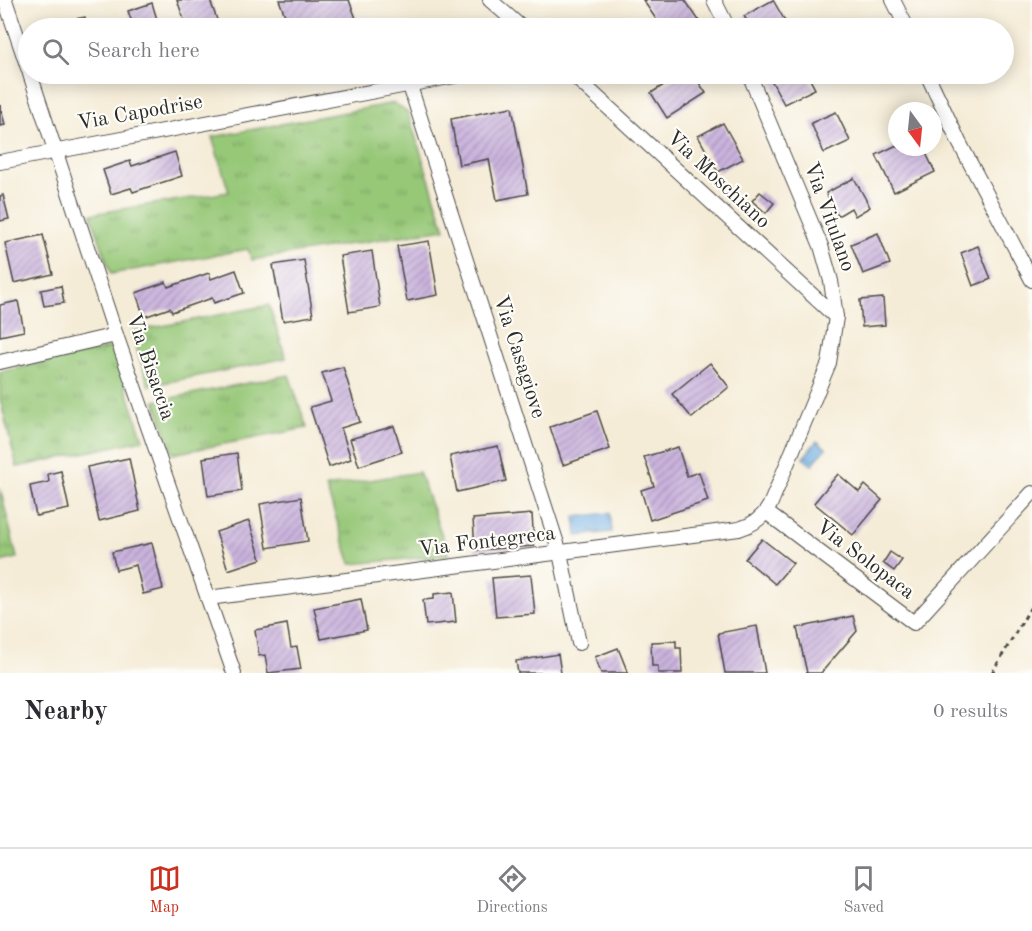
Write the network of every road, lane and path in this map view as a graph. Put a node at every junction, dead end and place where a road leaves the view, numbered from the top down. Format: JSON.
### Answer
{"nodes":[{"id":1,"x":5,"y":0,"type":"edge"},
{"id":2,"x":490,"y":0,"type":"edge"},
{"id":3,"x":714,"y":0,"type":"edge"},
{"id":4,"x":893,"y":0,"type":"edge"},
{"id":5,"x":511,"y":18,"type":"edge"},
{"id":6,"x":723,"y":18,"type":"edge"},
{"id":7,"x":902,"y":18,"type":"edge"},
{"id":8,"x":18,"y":38,"type":"edge"},
{"id":9,"x":34,"y":84,"type":"edge"},
{"id":10,"x":419,"y":84,"type":"edge"},
{"id":11,"x":583,"y":84,"type":"edge"},
{"id":12,"x":753,"y":84,"type":"edge"},
{"id":13,"x":932,"y":84,"type":"edge"},
{"id":14,"x":410,"y":86,"type":"junction"},
{"id":15,"x":57,"y":150,"type":"junction"},
{"id":16,"x":0,"y":162,"type":"edge"},
{"id":17,"x":1032,"y":280,"type":"edge"},
{"id":18,"x":836,"y":317,"type":"junction"},
{"id":19,"x":116,"y":335,"type":"junction"},
{"id":20,"x":0,"y":362,"type":"edge"},
{"id":21,"x":1032,"y":493,"type":"edge"},
{"id":22,"x":766,"y":512,"type":"junction"},
{"id":23,"x":560,"y":554,"type":"junction"},
{"id":24,"x":208,"y":598,"type":"junction"},
{"id":25,"x":1032,"y":605,"type":"edge"},
{"id":26,"x":579,"y":644,"type":"dead end"},
{"id":27,"x":234,"y":673,"type":"edge"},
{"id":28,"x":992,"y":673,"type":"edge"}],
"edges":[{"from":1,"to":8,"type":"street"},
{"from":2,"to":5,"type":"street"},
{"from":3,"to":6,"type":"street"},
{"from":4,"to":7,"type":"street"},
{"from":9,"to":15,"type":"street","name":"Via Bisaccia"},
{"from":10,"to":14,"type":"street","name":"Via Capodrise"},
{"from":11,"to":18,"type":"street","name":"Via Moschiano"},
{"from":12,"to":18,"type":"street","name":"Via Vitulano"},
{"from":13,"to":17,"type":"street"},
{"from":14,"to":15,"type":"street","name":"Via Capodrise"},
{"from":14,"to":23,"type":"street","name":"Via Casagiove"},
{"from":15,"to":16,"type":"street","name":"Via Capodrise"},
{"from":15,"to":19,"type":"street","name":"Via Bisaccia"},
{"from":18,"to":22,"type":"street","name":"Via Vitulano"},
{"from":19,"to":20,"type":"street"},
{"from":19,"to":24,"type":"street","name":"Via Bisaccia"},
{"from":21,"to":22,"type":"street","name":"Via Solopaca"},
{"from":22,"to":23,"type":"street","name":"Via Fontegreca"},
{"from":23,"to":24,"type":"street","name":"Via Fontegreca"},
{"from":23,"to":26,"type":"street","name":"Via Casagiove"},
{"from":24,"to":27,"type":"street","name":"Via Bisaccia"},
{"from":25,"to":28,"type":"path"}]}
